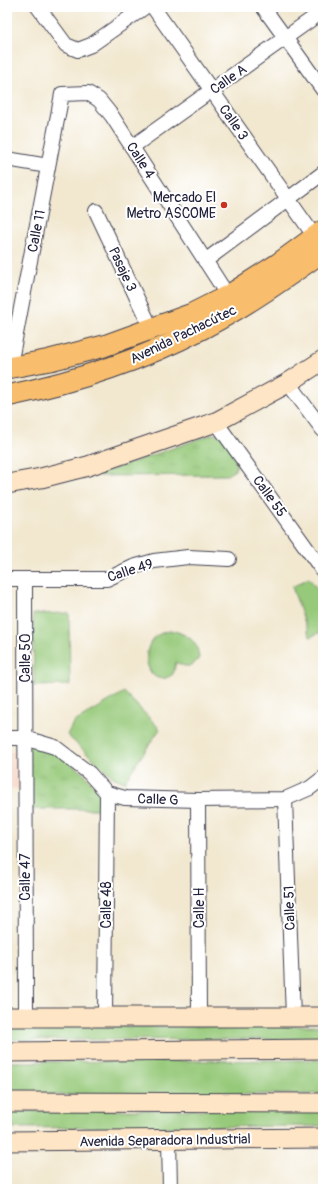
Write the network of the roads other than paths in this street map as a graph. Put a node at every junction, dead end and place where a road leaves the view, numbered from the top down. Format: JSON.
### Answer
{"nodes":[{"id":1,"x":38,"y":7,"type":"edge"},
{"id":2,"x":145,"y":7,"type":"edge"},
{"id":3,"x":153,"y":7,"type":"edge"},
{"id":4,"x":263,"y":7,"type":"edge"},
{"id":5,"x":323,"y":11,"type":"edge"},
{"id":6,"x":285,"y":38,"type":"junction"},
{"id":7,"x":212,"y":90,"type":"junction"},
{"id":8,"x":323,"y":90,"type":"edge"},
{"id":9,"x":62,"y":94,"type":"joint"},
{"id":10,"x":132,"y":147,"type":"junction"},
{"id":11,"x":7,"y":158,"type":"edge"},
{"id":12,"x":48,"y":166,"type":"junction"},
{"id":13,"x":323,"y":173,"type":"edge"},
{"id":14,"x":288,"y":199,"type":"junction"},
{"id":15,"x":96,"y":211,"type":"dead end"},
{"id":16,"x":320,"y":239,"type":"edge"},
{"id":17,"x":206,"y":261,"type":"junction"},
{"id":18,"x":228,"y":296,"type":"junction"},
{"id":19,"x":151,"y":328,"type":"junction"},
{"id":20,"x":323,"y":360,"type":"edge"},
{"id":21,"x":10,"y":368,"type":"edge"},
{"id":22,"x":288,"y":383,"type":"junction"},
{"id":23,"x":7,"y":396,"type":"edge"},
{"id":24,"x":216,"y":422,"type":"junction"},
{"id":25,"x":323,"y":430,"type":"edge"},
{"id":26,"x":7,"y":484,"type":"edge"},
{"id":27,"x":229,"y":559,"type":"dead end"},
{"id":28,"x":323,"y":571,"type":"edge"},
{"id":29,"x":7,"y":579,"type":"edge"},
{"id":30,"x":25,"y":579,"type":"junction"},
{"id":31,"x":7,"y":738,"type":"edge"},
{"id":32,"x":25,"y":738,"type":"junction"},
{"id":33,"x":323,"y":778,"type":"edge"},
{"id":34,"x":107,"y":793,"type":"junction"},
{"id":35,"x":285,"y":799,"type":"junction"},
{"id":36,"x":198,"y":800,"type":"junction"},
{"id":37,"x":26,"y":1016,"type":"junction"},
{"id":38,"x":105,"y":1016,"type":"junction"},
{"id":39,"x":199,"y":1016,"type":"junction"},
{"id":40,"x":293,"y":1016,"type":"junction"},
{"id":41,"x":323,"y":1016,"type":"edge"},
{"id":42,"x":7,"y":1017,"type":"edge"},
{"id":43,"x":323,"y":1049,"type":"edge"},
{"id":44,"x":7,"y":1052,"type":"edge"},
{"id":45,"x":7,"y":1102,"type":"edge"},
{"id":46,"x":323,"y":1103,"type":"edge"},
{"id":47,"x":323,"y":1138,"type":"edge"},
{"id":48,"x":169,"y":1140,"type":"junction"},
{"id":49,"x":7,"y":1141,"type":"edge"},
{"id":50,"x":170,"y":1189,"type":"edge"}],
"edges":[{"from":1,"to":2,"type":"street"},
{"from":3,"to":7,"type":"street","name":"Calle 3"},
{"from":4,"to":6,"type":"street"},
{"from":5,"to":6,"type":"street","name":"Calle A"},
{"from":6,"to":7,"type":"street","name":"Calle A"},
{"from":6,"to":8,"type":"street"},
{"from":7,"to":10,"type":"street","name":"Calle A"},
{"from":7,"to":14,"type":"street","name":"Calle 3"},
{"from":9,"to":10,"type":"street","name":"Calle 4"},
{"from":9,"to":12,"type":"street","name":"Calle 11"},
{"from":10,"to":17,"type":"street","name":"Calle 4"},
{"from":11,"to":12,"type":"street"},
{"from":12,"to":21,"type":"street","name":"Calle 11"},
{"from":13,"to":14,"type":"street"},
{"from":14,"to":16,"type":"street","name":"Calle 3"},
{"from":14,"to":17,"type":"street"},
{"from":15,"to":19,"type":"street","name":"Pasaje 3"},
{"from":16,"to":18,"type":"main road","name":"Avenida Pachacútec"},
{"from":16,"to":23,"type":"main road","name":"Avenida Pachacútec"},
{"from":17,"to":18,"type":"street","name":"Calle 4"},
{"from":18,"to":19,"type":"main road","name":"Avenida Pachacútec"},
{"from":19,"to":21,"type":"main road","name":"Avenida Pachacútec"},
{"from":20,"to":22,"type":"street"},
{"from":22,"to":24,"type":"street"},
{"from":22,"to":25,"type":"street"},
{"from":24,"to":26,"type":"street"},
{"from":24,"to":28,"type":"street","name":"Calle 55"},
{"from":27,"to":30,"type":"street","name":"Calle 49"},
{"from":29,"to":30,"type":"street","name":"Calle 49"},
{"from":30,"to":32,"type":"street","name":"Calle 50"},
{"from":31,"to":32,"type":"street"},
{"from":32,"to":34,"type":"street"},
{"from":32,"to":37,"type":"street","name":"Calle 47"},
{"from":33,"to":35,"type":"street","name":"Calle G"},
{"from":34,"to":36,"type":"street","name":"Calle G"},
{"from":34,"to":38,"type":"street","name":"Calle 48"},
{"from":35,"to":36,"type":"street","name":"Calle G"},
{"from":35,"to":40,"type":"street","name":"Calle 51"},
{"from":36,"to":39,"type":"street","name":"Calle H"},
{"from":37,"to":38,"type":"street"},
{"from":37,"to":42,"type":"street"},
{"from":38,"to":39,"type":"street"},
{"from":39,"to":40,"type":"street"},
{"from":40,"to":41,"type":"street"},
{"from":43,"to":44,"type":"street"},
{"from":45,"to":46,"type":"street"},
{"from":47,"to":48,"type":"street","name":"Avenida Separadora Industrial"},
{"from":48,"to":49,"type":"street","name":"Avenida Separadora Industrial"},
{"from":48,"to":50,"type":"street"}]}
